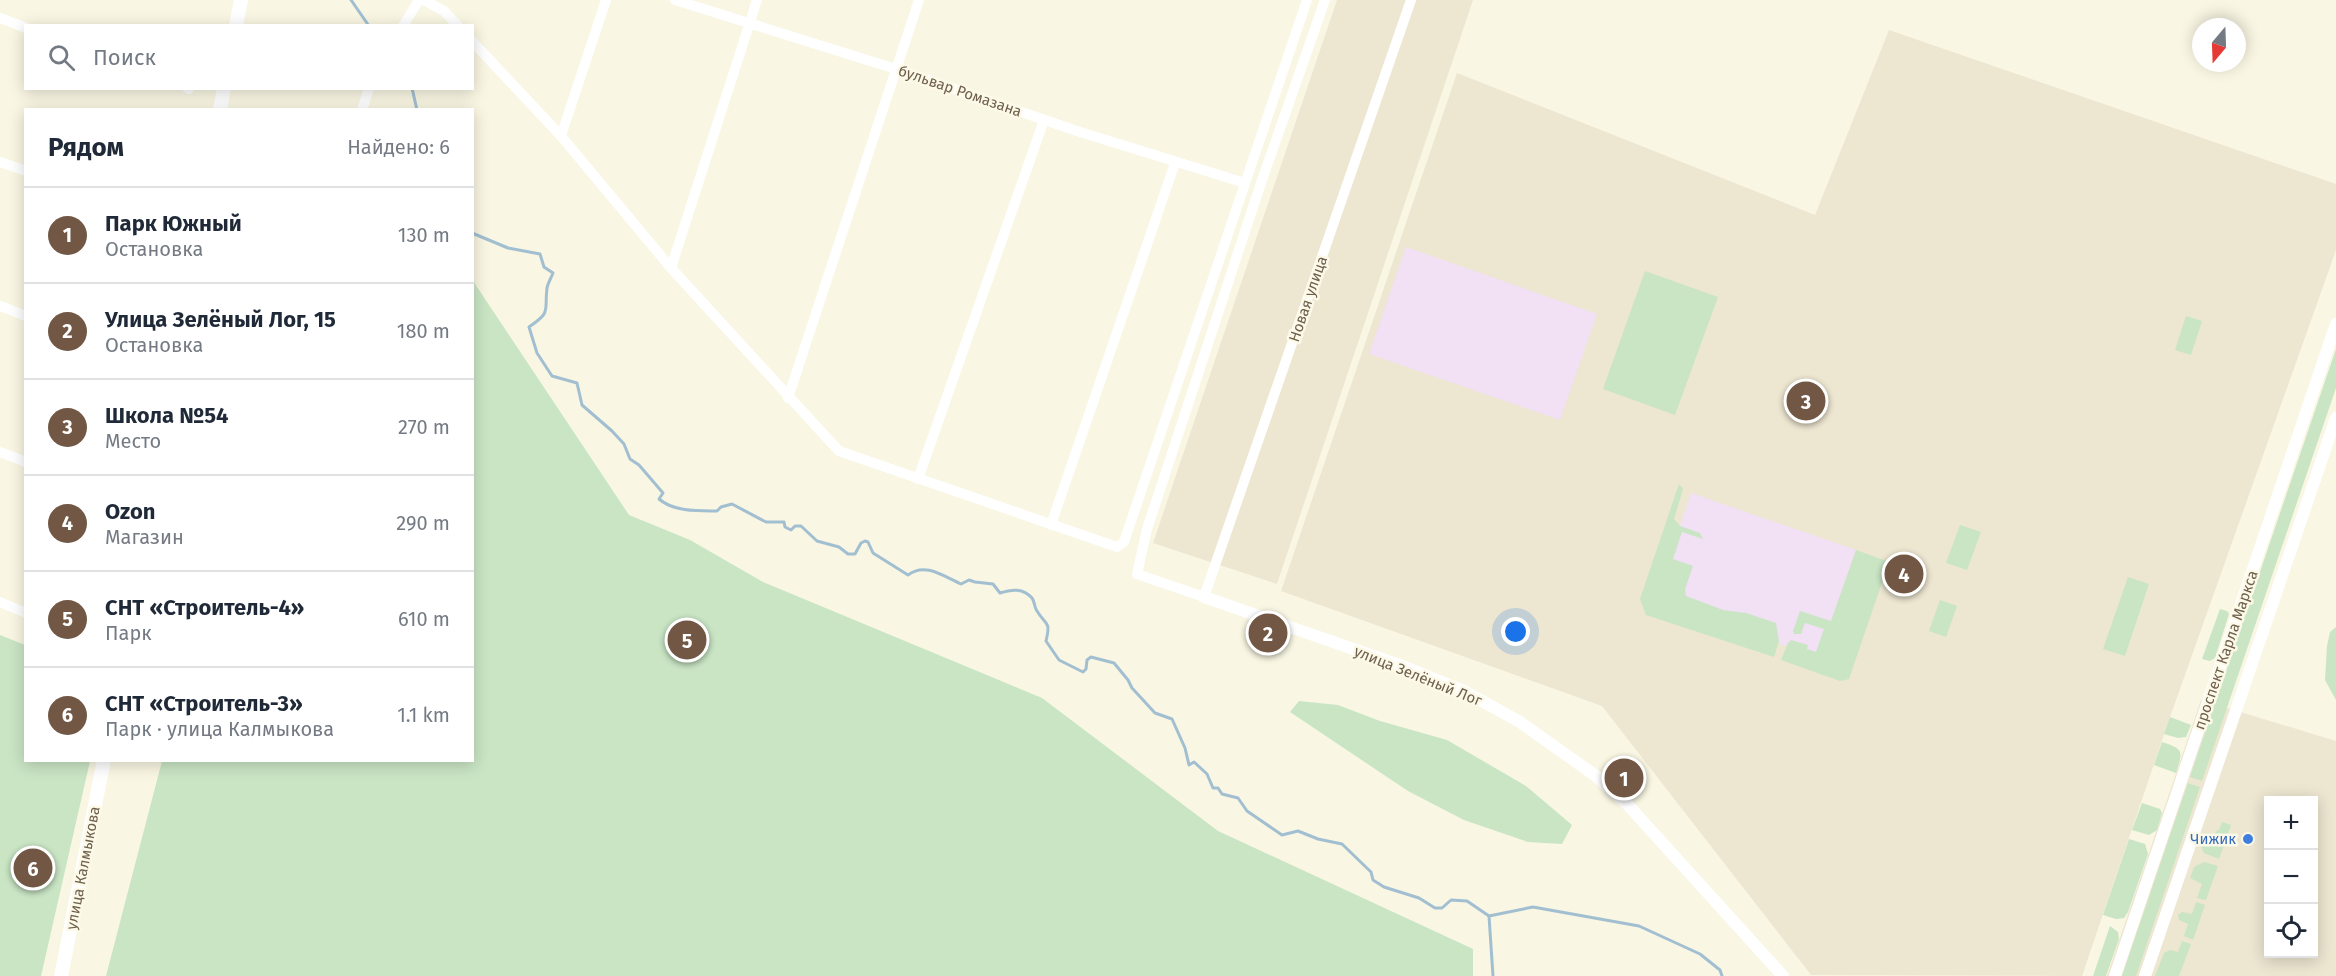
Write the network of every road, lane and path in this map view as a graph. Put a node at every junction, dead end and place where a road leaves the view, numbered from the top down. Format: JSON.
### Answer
{"nodes":[{"id":1,"x":241,"y":0,"type":"edge"},
{"id":2,"x":422,"y":0,"type":"edge"},
{"id":3,"x":606,"y":0,"type":"edge"},
{"id":4,"x":675,"y":0,"type":"edge"},
{"id":5,"x":757,"y":0,"type":"edge"},
{"id":6,"x":919,"y":0,"type":"edge"},
{"id":7,"x":1307,"y":0,"type":"edge"},
{"id":8,"x":1325,"y":0,"type":"edge"},
{"id":9,"x":1411,"y":0,"type":"edge"},
{"id":10,"x":0,"y":18,"type":"edge"},
{"id":11,"x":236,"y":24,"type":"edge"},
{"id":12,"x":404,"y":24,"type":"edge"},
{"id":13,"x":456,"y":24,"type":"edge"},
{"id":14,"x":749,"y":24,"type":"junction"},
{"id":15,"x":24,"y":27,"type":"edge"},
{"id":16,"x":474,"y":43,"type":"edge"},
{"id":17,"x":896,"y":69,"type":"junction"},
{"id":18,"x":224,"y":90,"type":"edge"},
{"id":19,"x":368,"y":90,"type":"edge"},
{"id":20,"x":220,"y":108,"type":"edge"},
{"id":21,"x":363,"y":108,"type":"edge"},
{"id":22,"x":1044,"y":120,"type":"junction"},
{"id":23,"x":561,"y":136,"type":"junction"},
{"id":24,"x":0,"y":162,"type":"edge"},
{"id":25,"x":1175,"y":162,"type":"junction"},
{"id":26,"x":24,"y":170,"type":"edge"},
{"id":27,"x":1245,"y":183,"type":"junction"},
{"id":28,"x":671,"y":268,"type":"junction"},
{"id":29,"x":0,"y":306,"type":"edge"},
{"id":30,"x":24,"y":315,"type":"edge"},
{"id":31,"x":2336,"y":324,"type":"edge"},
{"id":32,"x":788,"y":398,"type":"junction"},
{"id":33,"x":2336,"y":418,"type":"edge"},
{"id":34,"x":0,"y":452,"type":"edge"},
{"id":35,"x":24,"y":461,"type":"edge"},
{"id":36,"x":918,"y":479,"type":"junction"},
{"id":37,"x":1051,"y":525,"type":"junction"},
{"id":38,"x":1204,"y":597,"type":"junction"},
{"id":39,"x":0,"y":603,"type":"edge"},
{"id":40,"x":24,"y":612,"type":"edge"},
{"id":41,"x":104,"y":762,"type":"edge"},
{"id":42,"x":61,"y":976,"type":"edge"},
{"id":43,"x":1783,"y":976,"type":"edge"},
{"id":44,"x":2115,"y":976,"type":"edge"},
{"id":45,"x":2145,"y":976,"type":"edge"}],
"edges":[{"from":1,"to":11,"type":"main road"},
{"from":2,"to":12,"type":"street"},
{"from":2,"to":13,"type":"street"},
{"from":3,"to":23,"type":"street"},
{"from":4,"to":14,"type":"street","name":"бульвар Ромазана"},
{"from":5,"to":14,"type":"street"},
{"from":6,"to":17,"type":"street"},
{"from":7,"to":27,"type":"street"},
{"from":8,"to":38,"type":"street","name":"улица Зелёный Лог"},
{"from":9,"to":38,"type":"street","name":"Новая улица"},
{"from":10,"to":15,"type":"street"},
{"from":14,"to":17,"type":"street","name":"бульвар Ромазана"},
{"from":14,"to":28,"type":"street"},
{"from":16,"to":23,"type":"street"},
{"from":17,"to":22,"type":"street","name":"бульвар Ромазана"},
{"from":17,"to":32,"type":"street"},
{"from":18,"to":20,"type":"main road"},
{"from":19,"to":21,"type":"street"},
{"from":22,"to":25,"type":"street","name":"бульвар Ромазана"},
{"from":22,"to":36,"type":"street"},
{"from":23,"to":28,"type":"street"},
{"from":24,"to":26,"type":"street"},
{"from":25,"to":27,"type":"street","name":"бульвар Ромазана"},
{"from":25,"to":37,"type":"street"},
{"from":27,"to":37,"type":"street"},
{"from":28,"to":32,"type":"street"},
{"from":29,"to":30,"type":"street"},
{"from":31,"to":44,"type":"street","name":"проспект Карла Маркса"},
{"from":32,"to":36,"type":"street"},
{"from":33,"to":45,"type":"street","name":"проспект Карла Маркса"},
{"from":34,"to":35,"type":"street"},
{"from":36,"to":37,"type":"street"},
{"from":38,"to":43,"type":"street","name":"улица Зелёный Лог"},
{"from":39,"to":40,"type":"street"},
{"from":41,"to":42,"type":"main road","name":"улица Калмыкова"}]}
